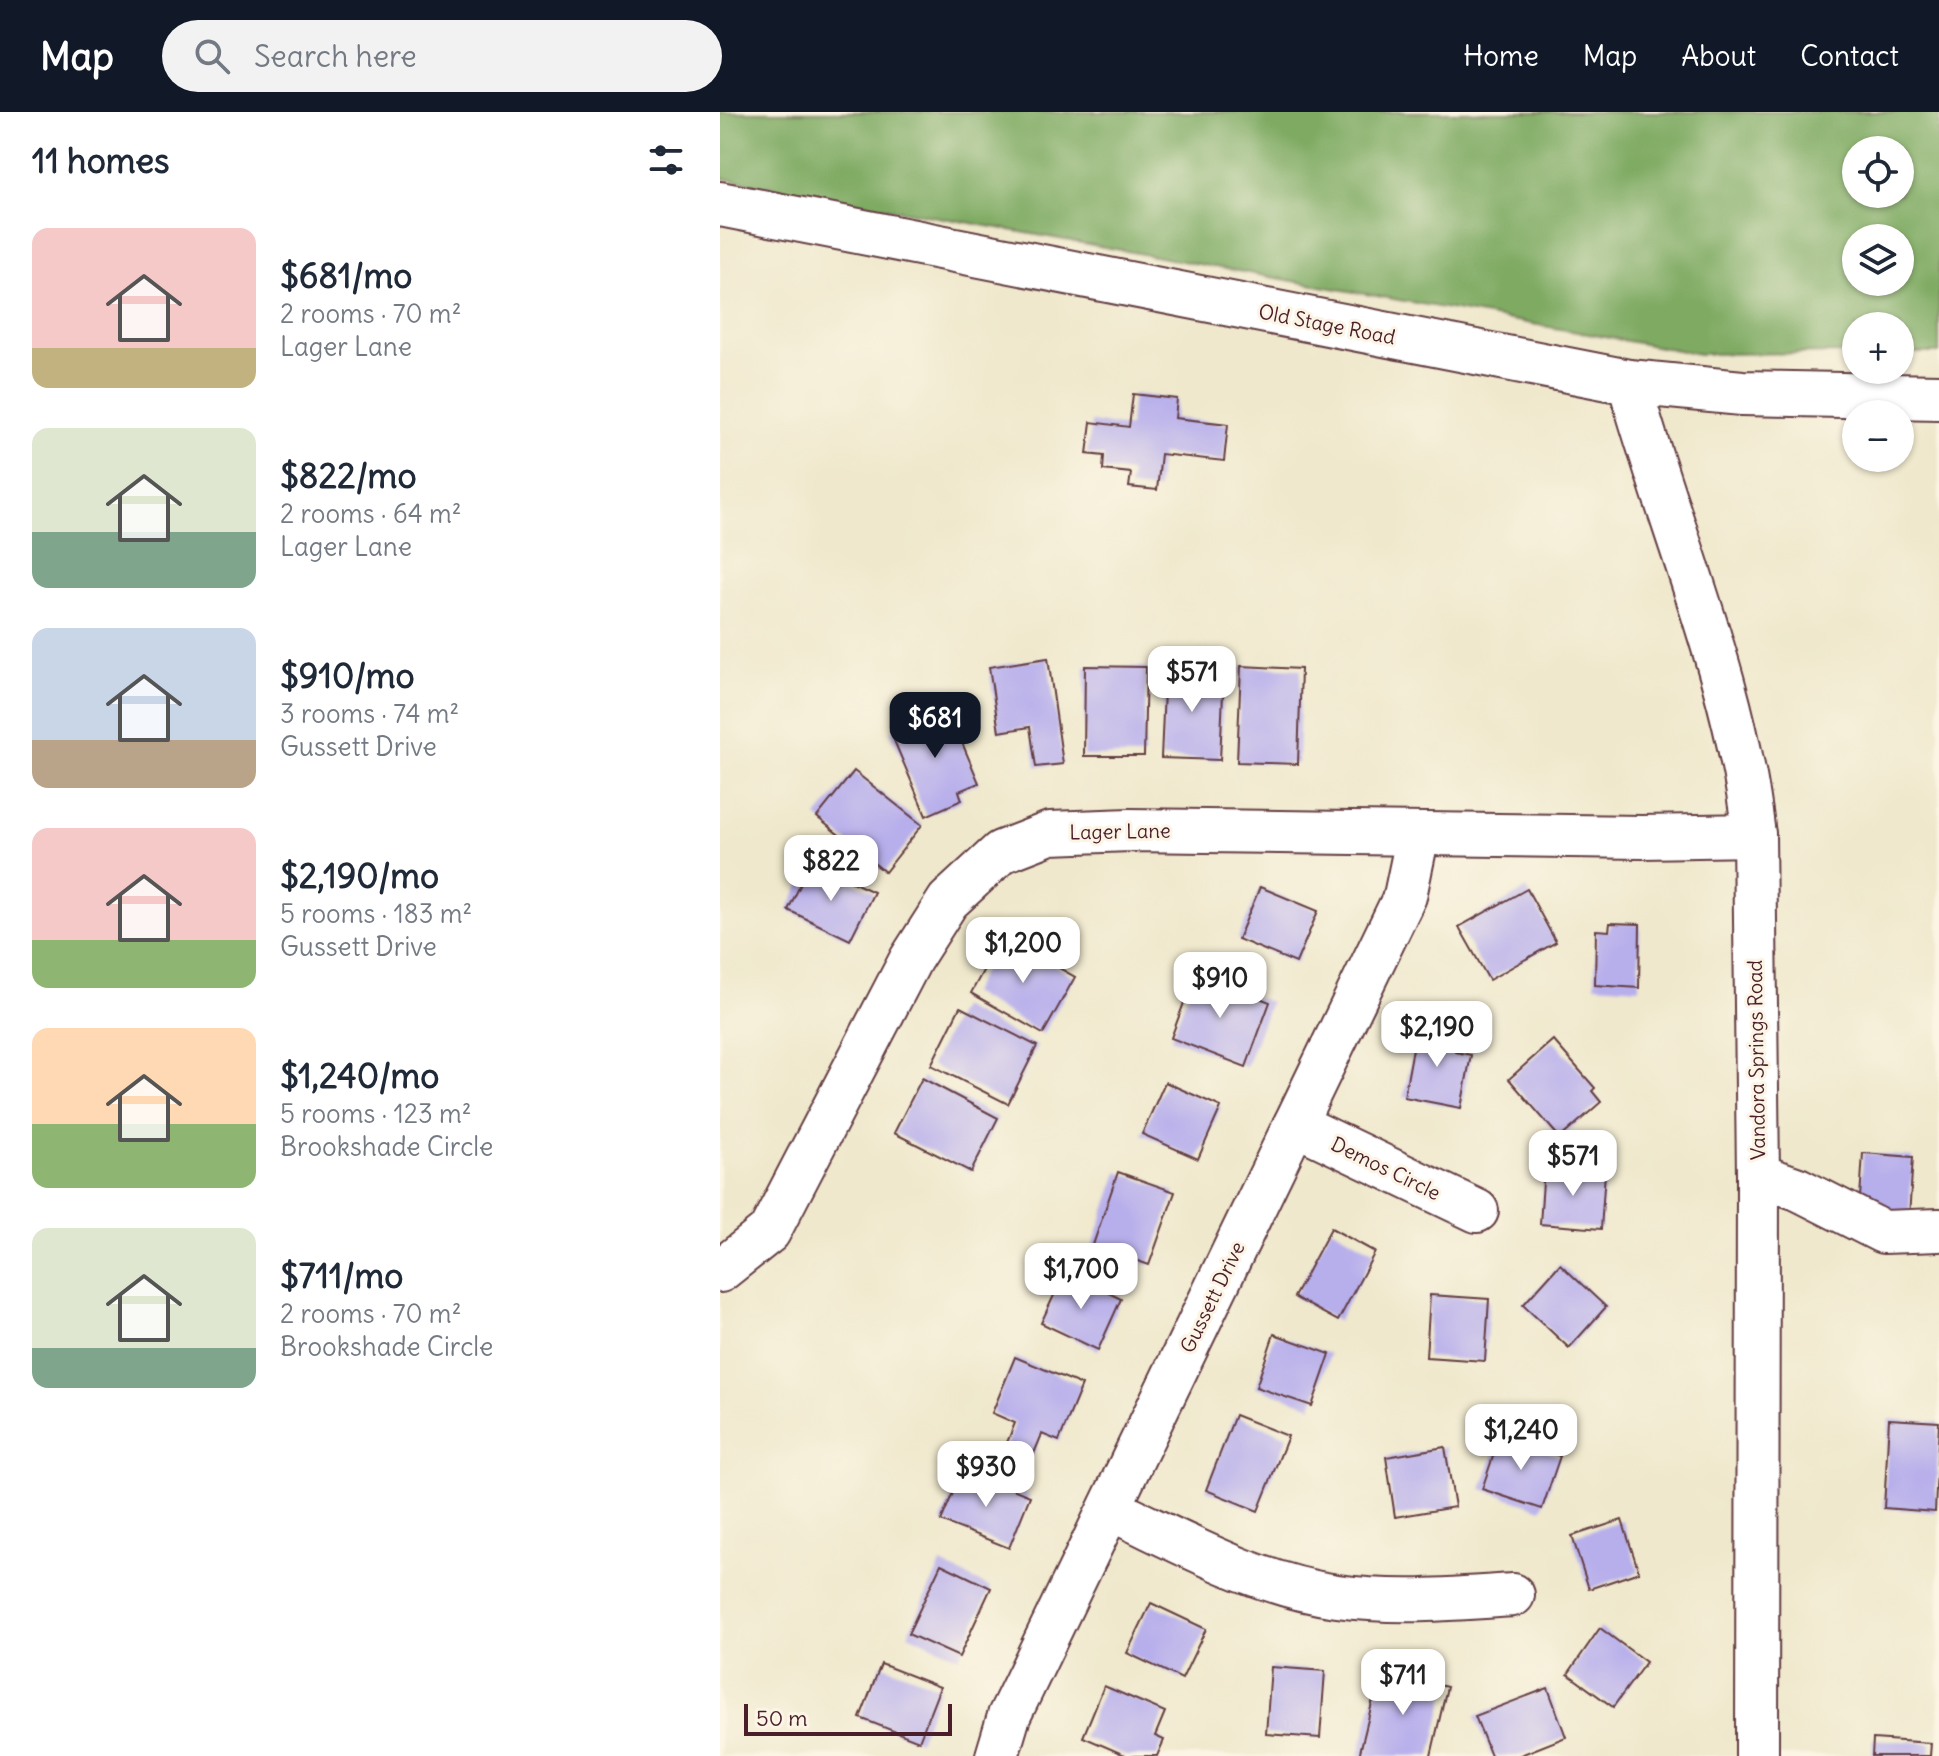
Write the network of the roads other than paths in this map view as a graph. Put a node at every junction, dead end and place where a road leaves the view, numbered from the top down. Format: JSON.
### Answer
{"nodes":[{"id":1,"x":720,"y":204,"type":"edge"},
{"id":2,"x":1629,"y":382,"type":"junction"},
{"id":3,"x":1939,"y":397,"type":"edge"},
{"id":4,"x":1418,"y":834,"type":"junction"},
{"id":5,"x":1754,"y":835,"type":"junction"},
{"id":6,"x":1295,"y":1124,"type":"junction"},
{"id":7,"x":1758,"y":1175,"type":"junction"},
{"id":8,"x":1477,"y":1211,"type":"dead end"},
{"id":9,"x":1939,"y":1230,"type":"edge"},
{"id":10,"x":720,"y":1271,"type":"edge"},
{"id":11,"x":1110,"y":1509,"type":"junction"},
{"id":12,"x":1513,"y":1595,"type":"dead end"},
{"id":13,"x":997,"y":1756,"type":"edge"},
{"id":14,"x":1757,"y":1756,"type":"edge"}],
"edges":[{"from":1,"to":2,"type":"main road","name":"Old Stage Road"},
{"from":2,"to":3,"type":"main road","name":"Old Stage Road"},
{"from":2,"to":5,"type":"street","name":"Vandora Springs Road"},
{"from":4,"to":5,"type":"street","name":"Lager Lane"},
{"from":4,"to":6,"type":"street","name":"Gussett Drive"},
{"from":4,"to":10,"type":"street","name":"Lager Lane"},
{"from":5,"to":7,"type":"street","name":"Vandora Springs Road"},
{"from":6,"to":8,"type":"street","name":"Demos Circle"},
{"from":6,"to":11,"type":"street","name":"Gussett Drive"},
{"from":7,"to":9,"type":"street"},
{"from":7,"to":14,"type":"street","name":"Vandora Springs Road"},
{"from":11,"to":12,"type":"street"},
{"from":11,"to":13,"type":"street","name":"Gussett Drive"}]}
